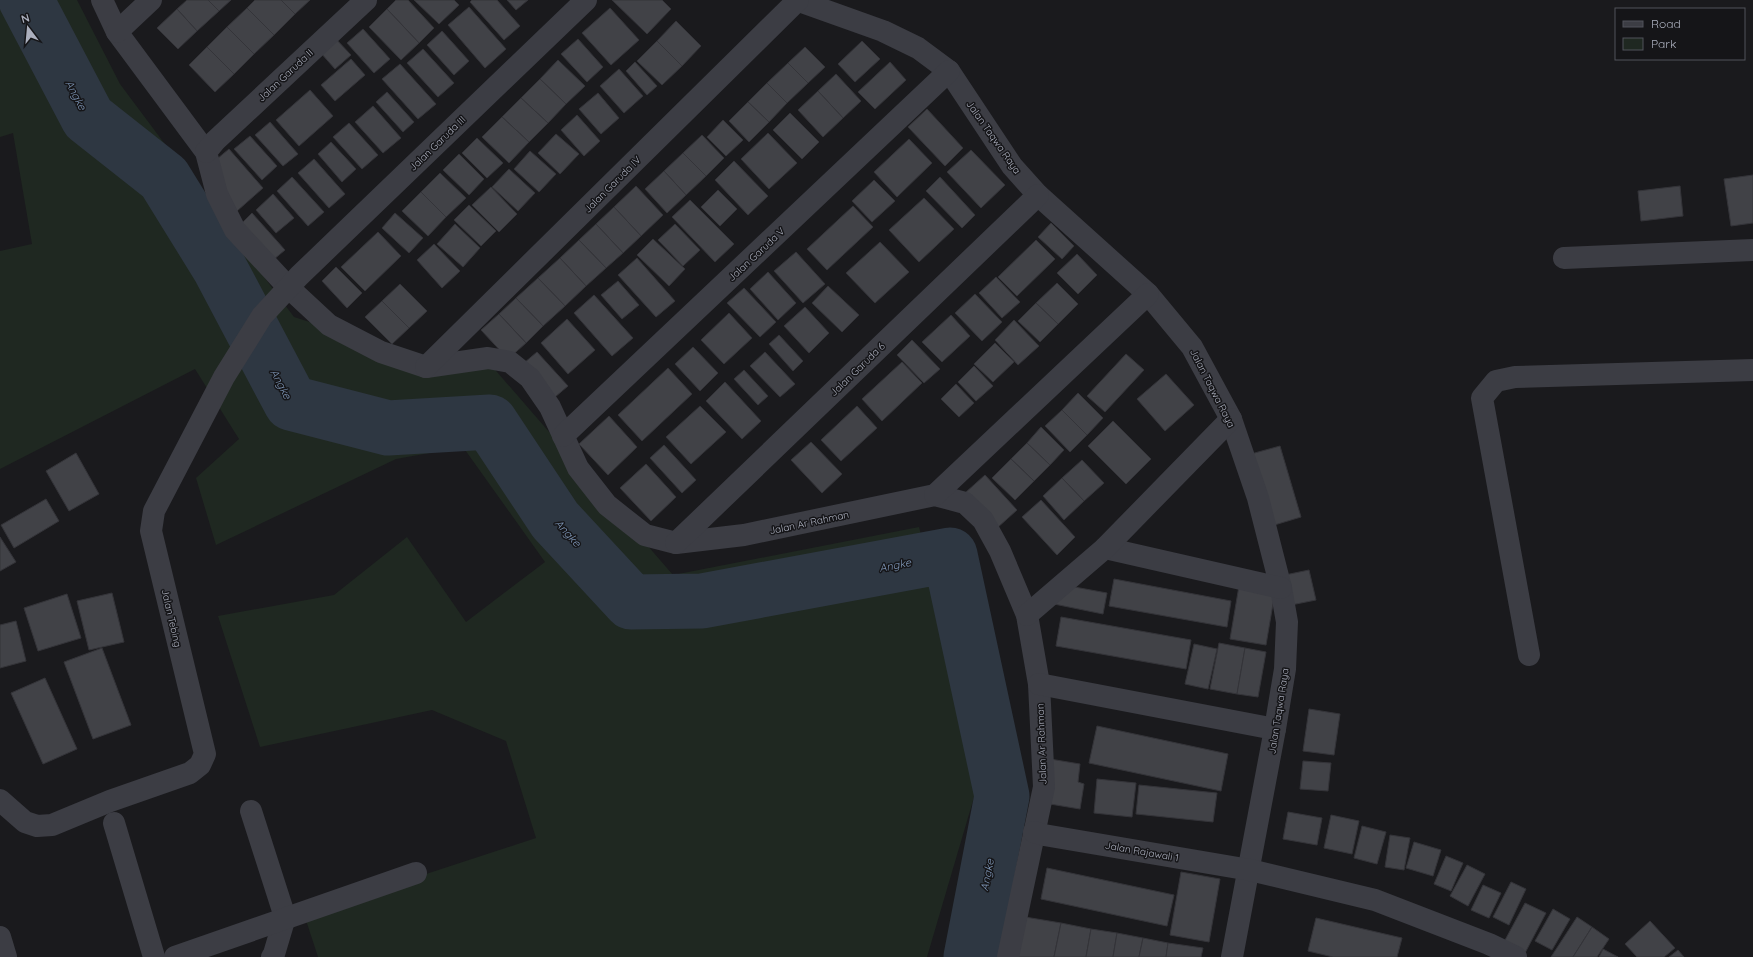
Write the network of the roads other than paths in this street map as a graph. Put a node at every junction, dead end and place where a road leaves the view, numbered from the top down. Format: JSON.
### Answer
{"nodes":[{"id":1,"x":102,"y":0,"type":"edge"},
{"id":2,"x":151,"y":0,"type":"edge"},
{"id":3,"x":366,"y":0,"type":"edge"},
{"id":4,"x":586,"y":0,"type":"edge"},
{"id":5,"x":797,"y":0,"type":"edge"},
{"id":6,"x":117,"y":32,"type":"junction"},
{"id":7,"x":949,"y":71,"type":"junction"},
{"id":8,"x":206,"y":152,"type":"junction"},
{"id":9,"x":1038,"y":195,"type":"junction"},
{"id":10,"x":1753,"y":250,"type":"edge"},
{"id":11,"x":1564,"y":258,"type":"dead end"},
{"id":12,"x":288,"y":287,"type":"junction"},
{"id":13,"x":1148,"y":294,"type":"junction"},
{"id":14,"x":426,"y":367,"type":"junction"},
{"id":15,"x":1753,"y":370,"type":"edge"},
{"id":16,"x":1231,"y":419,"type":"junction"},
{"id":17,"x":563,"y":436,"type":"junction"},
{"id":18,"x":935,"y":496,"type":"junction"},
{"id":19,"x":676,"y":543,"type":"junction"},
{"id":20,"x":1105,"y":548,"type":"junction"},
{"id":21,"x":1281,"y":588,"type":"junction"},
{"id":22,"x":1027,"y":615,"type":"junction"},
{"id":23,"x":1529,"y":655,"type":"dead end"},
{"id":24,"x":1039,"y":684,"type":"junction"},
{"id":25,"x":1275,"y":729,"type":"junction"},
{"id":26,"x":0,"y":800,"type":"edge"},
{"id":27,"x":252,"y":811,"type":"dead end"},
{"id":28,"x":114,"y":823,"type":"dead end"},
{"id":29,"x":1034,"y":832,"type":"junction"},
{"id":30,"x":1250,"y":870,"type":"junction"},
{"id":31,"x":416,"y":872,"type":"dead end"},
{"id":32,"x":285,"y":917,"type":"junction"},
{"id":33,"x":0,"y":937,"type":"edge"},
{"id":34,"x":6,"y":957,"type":"edge"},
{"id":35,"x":154,"y":957,"type":"edge"},
{"id":36,"x":174,"y":957,"type":"edge"},
{"id":37,"x":272,"y":957,"type":"edge"},
{"id":38,"x":1008,"y":957,"type":"edge"},
{"id":39,"x":1232,"y":957,"type":"edge"},
{"id":40,"x":1516,"y":957,"type":"edge"}],
"edges":[{"from":1,"to":6,"type":"street"},
{"from":2,"to":6,"type":"street"},
{"from":3,"to":8,"type":"street","name":"Jalan Garuda II"},
{"from":4,"to":12,"type":"street","name":"Jalan Garuda III"},
{"from":5,"to":7,"type":"street","name":"Jalan Taqwa Raya"},
{"from":5,"to":14,"type":"street","name":"Jalan Garuda IV"},
{"from":6,"to":8,"type":"street"},
{"from":7,"to":9,"type":"street","name":"Jalan Taqwa Raya"},
{"from":7,"to":17,"type":"street","name":"Jalan Garuda V"},
{"from":8,"to":12,"type":"street","name":"Jalan Ar Rahman"},
{"from":9,"to":13,"type":"street","name":"Jalan Taqwa Raya"},
{"from":9,"to":19,"type":"street","name":"Jalan Garuda 6"},
{"from":10,"to":11,"type":"street"},
{"from":12,"to":14,"type":"street","name":"Jalan Ar Rahman"},
{"from":12,"to":26,"type":"street","name":"Jalan Tebing"},
{"from":13,"to":16,"type":"street","name":"Jalan Taqwa Raya"},
{"from":13,"to":18,"type":"street"},
{"from":14,"to":17,"type":"street","name":"Jalan Ar Rahman"},
{"from":15,"to":23,"type":"street"},
{"from":16,"to":20,"type":"street"},
{"from":16,"to":21,"type":"street","name":"Jalan Taqwa Raya"},
{"from":17,"to":19,"type":"street","name":"Jalan Ar Rahman"},
{"from":18,"to":19,"type":"street","name":"Jalan Ar Rahman"},
{"from":18,"to":22,"type":"street","name":"Jalan Ar Rahman"},
{"from":20,"to":21,"type":"street"},
{"from":20,"to":22,"type":"street"},
{"from":21,"to":25,"type":"street","name":"Jalan Taqwa Raya"},
{"from":22,"to":24,"type":"street","name":"Jalan Ar Rahman"},
{"from":24,"to":25,"type":"street"},
{"from":24,"to":29,"type":"street","name":"Jalan Ar Rahman"},
{"from":25,"to":30,"type":"street","name":"Jalan Taqwa Raya"},
{"from":27,"to":32,"type":"street"},
{"from":28,"to":35,"type":"street"},
{"from":29,"to":30,"type":"street","name":"Jalan Rajawali 1"},
{"from":29,"to":38,"type":"street","name":"Jalan Ar Rahman"},
{"from":30,"to":39,"type":"street","name":"Jalan Taqwa Raya"},
{"from":30,"to":40,"type":"street","name":"Jalan Rajawali 1"},
{"from":31,"to":32,"type":"street"},
{"from":32,"to":36,"type":"street"},
{"from":32,"to":37,"type":"street"},
{"from":33,"to":34,"type":"street"}]}
